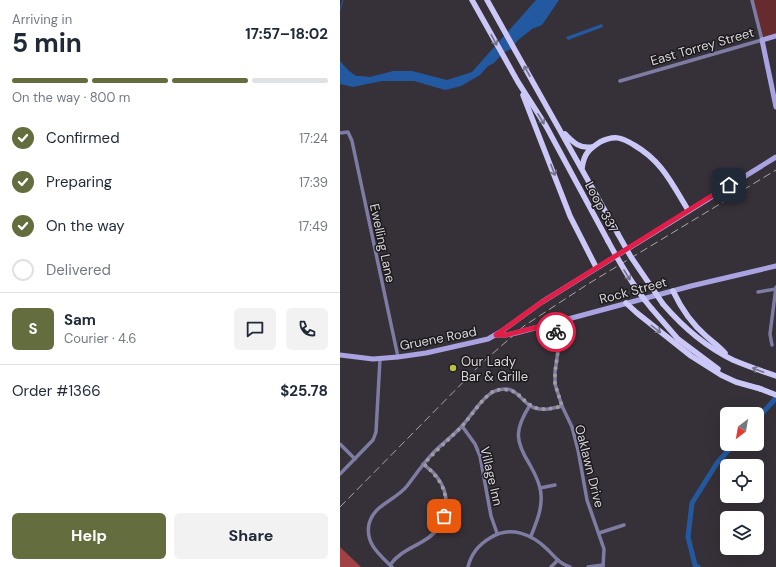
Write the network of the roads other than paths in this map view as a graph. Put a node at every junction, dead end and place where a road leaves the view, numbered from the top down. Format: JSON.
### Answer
{"nodes":[{"id":1,"x":472,"y":0,"type":"edge"},
{"id":2,"x":487,"y":0,"type":"edge"},
{"id":3,"x":752,"y":0,"type":"edge"},
{"id":4,"x":776,"y":36,"type":"edge"},
{"id":5,"x":762,"y":40,"type":"junction"},
{"id":6,"x":620,"y":81,"type":"dead end"},
{"id":7,"x":518,"y":82,"type":"junction"},
{"id":8,"x":776,"y":107,"type":"edge"},
{"id":9,"x":560,"y":130,"type":"junction"},
{"id":10,"x":340,"y":133,"type":"edge"},
{"id":11,"x":592,"y":147,"type":"junction"},
{"id":12,"x":776,"y":157,"type":"edge"},
{"id":13,"x":582,"y":168,"type":"junction"},
{"id":14,"x":688,"y":210,"type":"junction"},
{"id":15,"x":776,"y":266,"type":"edge"},
{"id":16,"x":596,"y":267,"type":"junction"},
{"id":17,"x":776,"y":288,"type":"edge"},
{"id":18,"x":673,"y":291,"type":"junction"},
{"id":19,"x":758,"y":292,"type":"dead end"},
{"id":20,"x":626,"y":303,"type":"junction"},
{"id":21,"x":774,"y":315,"type":"edge"},
{"id":22,"x":553,"y":323,"type":"junction"},
{"id":23,"x":496,"y":335,"type":"junction"},
{"id":24,"x":772,"y":345,"type":"dead end"},
{"id":25,"x":340,"y":355,"type":"edge"},
{"id":26,"x":398,"y":357,"type":"junction"},
{"id":27,"x":380,"y":359,"type":"junction"},
{"id":28,"x":731,"y":359,"type":"junction"},
{"id":29,"x":776,"y":376,"type":"edge"},
{"id":30,"x":761,"y":389,"type":"junction"},
{"id":31,"x":776,"y":395,"type":"edge"},
{"id":32,"x":530,"y":405,"type":"junction"},
{"id":33,"x":562,"y":406,"type":"junction"},
{"id":34,"x":462,"y":426,"type":"junction"},
{"id":35,"x":340,"y":444,"type":"edge"},
{"id":36,"x":355,"y":459,"type":"junction"},
{"id":37,"x":424,"y":464,"type":"junction"},
{"id":38,"x":340,"y":474,"type":"edge"},
{"id":39,"x":555,"y":485,"type":"dead end"},
{"id":40,"x":540,"y":488,"type":"junction"},
{"id":41,"x":624,"y":525,"type":"dead end"},
{"id":42,"x":599,"y":533,"type":"junction"},
{"id":43,"x":497,"y":534,"type":"junction"},
{"id":44,"x":531,"y":536,"type":"junction"},
{"id":45,"x":558,"y":560,"type":"junction"},
{"id":46,"x":391,"y":566,"type":"edge"},
{"id":47,"x":603,"y":566,"type":"edge"},
{"id":48,"x":468,"y":567,"type":"edge"},
{"id":49,"x":551,"y":567,"type":"edge"},
{"id":50,"x":570,"y":567,"type":"edge"},
{"id":51,"x":588,"y":567,"type":"edge"}],
"edges":[{"from":1,"to":7,"type":"main road","name":"Loop 337","one_way":true},
{"from":9,"to":2,"type":"main road","name":"Loop 337","one_way":true},
{"from":3,"to":5,"type":"street"},
{"from":4,"to":5,"type":"street","name":"East Torrey Street"},
{"from":5,"to":6,"type":"street","name":"East Torrey Street"},
{"from":5,"to":8,"type":"street"},
{"from":7,"to":16,"type":"main road","one_way":true},
{"from":7,"to":30,"type":"main road","name":"Loop 337","one_way":true,"bridge":true},
{"from":9,"to":11,"type":"main road"},
{"from":9,"to":13,"type":"main road","name":"Loop 337"},
{"from":10,"to":26,"type":"street","name":"Ewelling Lane"},
{"from":11,"to":13,"type":"main road"},
{"from":11,"to":14,"type":"main road"},
{"from":12,"to":14,"type":"street","name":"Gruene Road"},
{"from":13,"to":28,"type":"main road","name":"Loop 337","bridge":true},
{"from":14,"to":16,"type":"street","name":"Gruene Road"},
{"from":15,"to":18,"type":"street","name":"Rock Street"},
{"from":16,"to":23,"type":"street","name":"Gruene Road"},
{"from":17,"to":19,"type":"street"},
{"from":17,"to":21,"type":"street"},
{"from":18,"to":20,"type":"street","name":"Rock Street"},
{"from":18,"to":28,"type":"main road"},
{"from":20,"to":22,"type":"street","name":"Rock Street"},
{"from":20,"to":30,"type":"main road","one_way":true},
{"from":21,"to":24,"type":"street"},
{"from":22,"to":23,"type":"street","name":"Rock Street"},
{"from":22,"to":33,"type":"street","name":"Oaklawn Drive"},
{"from":23,"to":26,"type":"street","name":"Gruene Road"},
{"from":25,"to":27,"type":"street","name":"Gruene Road"},
{"from":26,"to":27,"type":"street","name":"Gruene Road"},
{"from":27,"to":36,"type":"street"},
{"from":29,"to":28,"type":"main road","name":"Loop 337","one_way":true},
{"from":30,"to":31,"type":"main road","name":"Loop 337"},
{"from":32,"to":33,"type":"street"},
{"from":32,"to":34,"type":"street"},
{"from":32,"to":40,"type":"street"},
{"from":33,"to":42,"type":"street","name":"Oaklawn Drive"},
{"from":34,"to":37,"type":"street"},
{"from":34,"to":43,"type":"street","name":"Village Inn"},
{"from":35,"to":36,"type":"street"},
{"from":36,"to":38,"type":"street"},
{"from":37,"to":46,"type":"street"},
{"from":37,"to":46,"type":"street"},
{"from":39,"to":40,"type":"street"},
{"from":40,"to":44,"type":"street"},
{"from":41,"to":42,"type":"street"},
{"from":42,"to":47,"type":"street","name":"Oaklawn Drive"},
{"from":43,"to":44,"type":"street"},
{"from":43,"to":48,"type":"street"},
{"from":44,"to":45,"type":"street"},
{"from":45,"to":49,"type":"street"},
{"from":45,"to":50,"type":"street"},
{"from":47,"to":51,"type":"street"}]}
